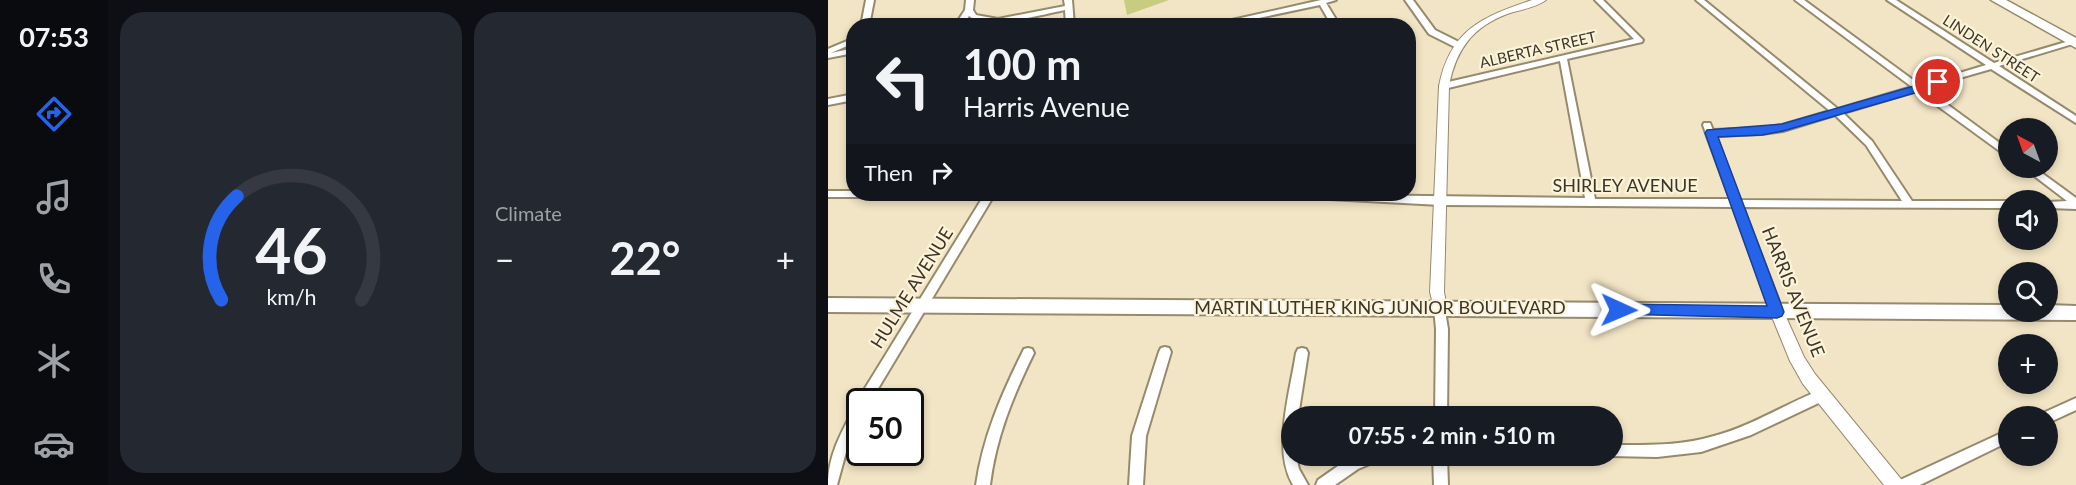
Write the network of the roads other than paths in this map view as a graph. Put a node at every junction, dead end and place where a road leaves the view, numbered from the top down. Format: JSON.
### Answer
{"nodes":[{"id":1,"x":870,"y":0,"type":"edge"},
{"id":2,"x":970,"y":0,"type":"edge"},
{"id":3,"x":1332,"y":0,"type":"edge"},
{"id":4,"x":1409,"y":0,"type":"edge"},
{"id":5,"x":1541,"y":0,"type":"edge"},
{"id":6,"x":1599,"y":0,"type":"edge"},
{"id":7,"x":1700,"y":0,"type":"edge"},
{"id":8,"x":1799,"y":0,"type":"edge"},
{"id":9,"x":1891,"y":0,"type":"edge"},
{"id":10,"x":1997,"y":0,"type":"edge"},
{"id":11,"x":2009,"y":0,"type":"edge"},
{"id":12,"x":1322,"y":2,"type":"junction"},
{"id":13,"x":1069,"y":4,"type":"edge"},
{"id":14,"x":969,"y":10,"type":"junction"},
{"id":15,"x":867,"y":18,"type":"edge"},
{"id":16,"x":964,"y":18,"type":"edge"},
{"id":17,"x":977,"y":18,"type":"edge"},
{"id":18,"x":1012,"y":18,"type":"edge"},
{"id":19,"x":1262,"y":18,"type":"edge"},
{"id":20,"x":1331,"y":18,"type":"edge"},
{"id":21,"x":2075,"y":41,"type":"edge"},
{"id":22,"x":1458,"y":45,"type":"junction"},
{"id":23,"x":846,"y":46,"type":"edge"},
{"id":24,"x":828,"y":54,"type":"edge"},
{"id":25,"x":1563,"y":58,"type":"junction"},
{"id":26,"x":1993,"y":66,"type":"junction"},
{"id":27,"x":1444,"y":86,"type":"junction"},
{"id":28,"x":1920,"y":88,"type":"junction"},
{"id":29,"x":846,"y":99,"type":"edge"},
{"id":30,"x":828,"y":102,"type":"edge"},
{"id":31,"x":1838,"y":113,"type":"junction"},
{"id":32,"x":2076,"y":120,"type":"edge"},
{"id":33,"x":1998,"y":146,"type":"edge"},
{"id":34,"x":2042,"y":178,"type":"edge"},
{"id":35,"x":828,"y":194,"type":"edge"},
{"id":36,"x":846,"y":194,"type":"edge"},
{"id":37,"x":1416,"y":200,"type":"edge"},
{"id":38,"x":987,"y":201,"type":"edge"},
{"id":39,"x":1440,"y":201,"type":"junction"},
{"id":40,"x":1591,"y":202,"type":"junction"},
{"id":41,"x":1737,"y":204,"type":"junction"},
{"id":42,"x":1908,"y":204,"type":"junction"},
{"id":43,"x":2076,"y":204,"type":"edge"},
{"id":44,"x":1998,"y":205,"type":"edge"},
{"id":45,"x":2058,"y":205,"type":"edge"},
{"id":46,"x":828,"y":305,"type":"edge"},
{"id":47,"x":922,"y":306,"type":"junction"},
{"id":48,"x":1440,"y":308,"type":"junction"},
{"id":49,"x":1777,"y":312,"type":"junction"},
{"id":50,"x":2076,"y":313,"type":"edge"},
{"id":51,"x":1165,"y":352,"type":"dead end"},
{"id":52,"x":1302,"y":352,"type":"dead end"},
{"id":53,"x":1028,"y":353,"type":"dead end"},
{"id":54,"x":872,"y":388,"type":"edge"},
{"id":55,"x":1821,"y":396,"type":"junction"},
{"id":56,"x":2076,"y":404,"type":"edge"},
{"id":57,"x":1294,"y":406,"type":"edge"},
{"id":58,"x":1441,"y":406,"type":"edge"},
{"id":59,"x":2058,"y":412,"type":"edge"},
{"id":60,"x":846,"y":436,"type":"edge"},
{"id":61,"x":1998,"y":441,"type":"edge"},
{"id":62,"x":1623,"y":451,"type":"edge"},
{"id":63,"x":1292,"y":466,"type":"edge"},
{"id":64,"x":1353,"y":466,"type":"edge"},
{"id":65,"x":1440,"y":466,"type":"edge"},
{"id":66,"x":830,"y":485,"type":"edge"},
{"id":67,"x":983,"y":485,"type":"edge"},
{"id":68,"x":1136,"y":485,"type":"edge"},
{"id":69,"x":1301,"y":485,"type":"edge"},
{"id":70,"x":1323,"y":485,"type":"edge"},
{"id":71,"x":1441,"y":485,"type":"edge"},
{"id":72,"x":1895,"y":485,"type":"edge"},
{"id":73,"x":1905,"y":485,"type":"edge"}],
"edges":[{"from":1,"to":15,"type":"street"},
{"from":2,"to":14,"type":"street"},
{"from":3,"to":12,"type":"street"},
{"from":4,"to":22,"type":"street"},
{"from":5,"to":22,"type":"street"},
{"from":6,"to":25,"type":"street","name":"ALBERTA STREET"},
{"from":7,"to":31,"type":"street"},
{"from":8,"to":28,"type":"street"},
{"from":9,"to":26,"type":"street","name":"LINDEN STREET"},
{"from":10,"to":21,"type":"main road"},
{"from":11,"to":21,"type":"main road"},
{"from":12,"to":19,"type":"street"},
{"from":12,"to":20,"type":"street"},
{"from":13,"to":18,"type":"street"},
{"from":14,"to":16,"type":"street"},
{"from":14,"to":17,"type":"street"},
{"from":21,"to":26,"type":"street"},
{"from":22,"to":27,"type":"street"},
{"from":23,"to":24,"type":"street"},
{"from":25,"to":27,"type":"street","name":"ALBERTA STREET"},
{"from":25,"to":40,"type":"street"},
{"from":26,"to":28,"type":"street"},
{"from":26,"to":32,"type":"street","name":"LINDEN STREET"},
{"from":27,"to":39,"type":"street"},
{"from":28,"to":31,"type":"street"},
{"from":28,"to":33,"type":"street"},
{"from":29,"to":30,"type":"street"},
{"from":31,"to":41,"type":"street","name":"HARRIS AVENUE"},
{"from":31,"to":42,"type":"street"},
{"from":34,"to":43,"type":"street"},
{"from":35,"to":36,"type":"street"},
{"from":37,"to":39,"type":"street","name":"SHIRLEY AVENUE"},
{"from":38,"to":47,"type":"street","name":"HULME AVENUE"},
{"from":39,"to":40,"type":"street","name":"SHIRLEY AVENUE"},
{"from":39,"to":48,"type":"street"},
{"from":40,"to":41,"type":"street","name":"SHIRLEY AVENUE"},
{"from":41,"to":42,"type":"street","name":"SHIRLEY AVENUE"},
{"from":41,"to":49,"type":"street","name":"HARRIS AVENUE"},
{"from":42,"to":44,"type":"street","name":"SHIRLEY AVENUE"},
{"from":43,"to":45,"type":"street"},
{"from":46,"to":47,"type":"main road","name":"MARTIN LUTHER KING JUNIOR BOULEVARD"},
{"from":47,"to":48,"type":"main road","name":"MARTIN LUTHER KING JUNIOR BOULEVARD"},
{"from":47,"to":54,"type":"street","name":"HULME AVENUE"},
{"from":48,"to":49,"type":"main road","name":"MARTIN LUTHER KING JUNIOR BOULEVARD"},
{"from":48,"to":58,"type":"street"},
{"from":49,"to":50,"type":"main road","name":"MARTIN LUTHER KING JUNIOR BOULEVARD"},
{"from":49,"to":55,"type":"street","name":"HARRIS AVENUE"},
{"from":51,"to":68,"type":"street"},
{"from":52,"to":57,"type":"street"},
{"from":53,"to":67,"type":"street"},
{"from":55,"to":62,"type":"street"},
{"from":55,"to":72,"type":"street","name":"HARRIS AVENUE"},
{"from":56,"to":59,"type":"street"},
{"from":60,"to":66,"type":"street"},
{"from":61,"to":73,"type":"street"},
{"from":63,"to":69,"type":"street"},
{"from":64,"to":70,"type":"street"},
{"from":65,"to":71,"type":"street"}]}
